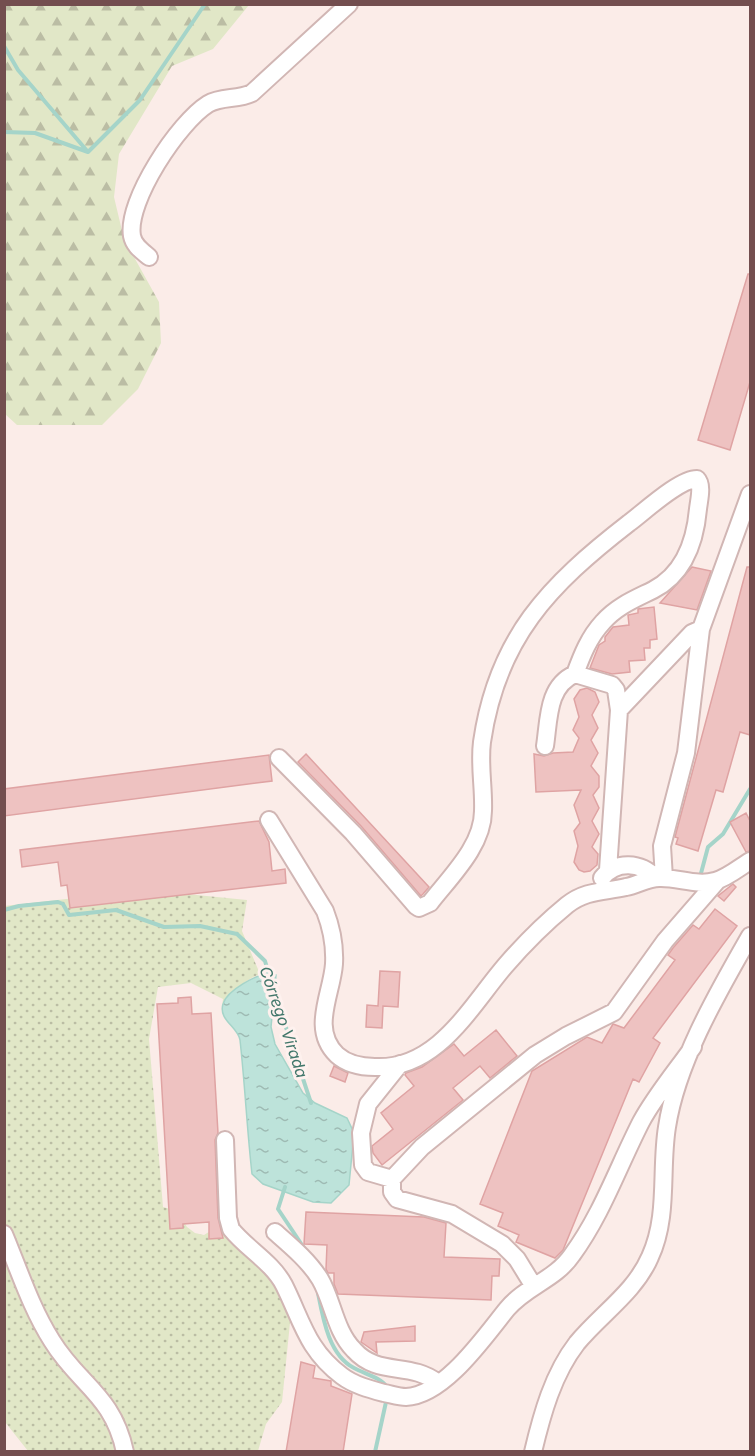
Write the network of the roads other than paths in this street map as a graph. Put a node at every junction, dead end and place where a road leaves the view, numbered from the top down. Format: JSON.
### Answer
{"nodes":[{"id":1,"x":349,"y":4,"type":"edge"},
{"id":2,"x":149,"y":257,"type":"dead end"},
{"id":3,"x":750,"y":494,"type":"edge"},
{"id":4,"x":701,"y":629,"type":"junction"},
{"id":5,"x":575,"y":674,"type":"junction"},
{"id":6,"x":619,"y":710,"type":"junction"},
{"id":7,"x":545,"y":746,"type":"dead end"},
{"id":8,"x":279,"y":758,"type":"dead end"},
{"id":9,"x":269,"y":820,"type":"dead end"},
{"id":10,"x":750,"y":861,"type":"edge"},
{"id":11,"x":608,"y":870,"type":"junction"},
{"id":12,"x":660,"y":878,"type":"junction"},
{"id":13,"x":718,"y":880,"type":"junction"},
{"id":14,"x":591,"y":891,"type":"junction"},
{"id":15,"x":750,"y":936,"type":"edge"},
{"id":16,"x":693,"y":1047,"type":"junction"},
{"id":17,"x":400,"y":1064,"type":"junction"},
{"id":18,"x":225,"y":1140,"type":"dead end"},
{"id":19,"x":392,"y":1179,"type":"junction"},
{"id":20,"x":275,"y":1232,"type":"dead end"},
{"id":21,"x":4,"y":1234,"type":"edge"},
{"id":22,"x":533,"y":1285,"type":"junction"},
{"id":23,"x":438,"y":1383,"type":"junction"},
{"id":24,"x":534,"y":1446,"type":"edge"},
{"id":25,"x":125,"y":1452,"type":"edge"},
{"id":26,"x":522,"y":1452,"type":"edge"}],
"edges":[{"from":1,"to":2,"type":"street"},
{"from":3,"to":4,"type":"street"},
{"from":4,"to":6,"type":"street"},
{"from":4,"to":12,"type":"street"},
{"from":5,"to":6,"type":"street"},
{"from":5,"to":7,"type":"street"},
{"from":5,"to":8,"type":"street"},
{"from":6,"to":11,"type":"street"},
{"from":9,"to":17,"type":"street"},
{"from":10,"to":13,"type":"street"},
{"from":11,"to":12,"type":"street"},
{"from":11,"to":14,"type":"street"},
{"from":12,"to":13,"type":"street"},
{"from":12,"to":14,"type":"street"},
{"from":13,"to":19,"type":"street"},
{"from":14,"to":17,"type":"street"},
{"from":15,"to":16,"type":"street"},
{"from":16,"to":22,"type":"street"},
{"from":16,"to":24,"type":"street"},
{"from":17,"to":19,"type":"street"},
{"from":18,"to":23,"type":"street"},
{"from":19,"to":22,"type":"street"},
{"from":20,"to":23,"type":"street"},
{"from":21,"to":25,"type":"street"},
{"from":22,"to":23,"type":"street"},
{"from":24,"to":26,"type":"street"}]}
